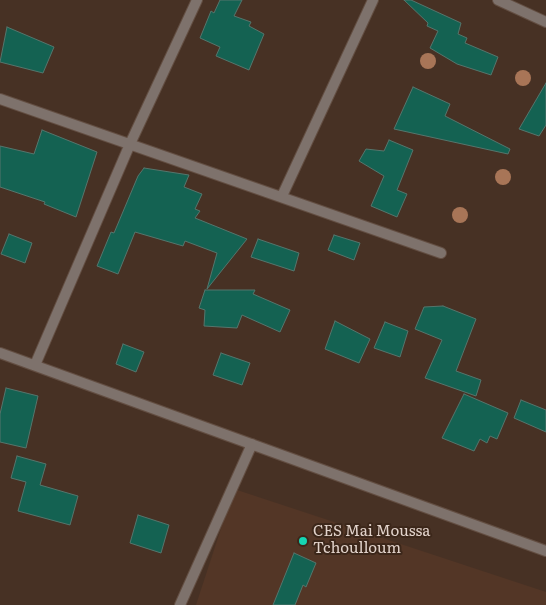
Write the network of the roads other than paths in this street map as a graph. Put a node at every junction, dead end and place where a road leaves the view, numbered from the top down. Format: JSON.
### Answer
{"nodes":[{"id":1,"x":198,"y":0,"type":"edge"},
{"id":2,"x":373,"y":0,"type":"edge"},
{"id":3,"x":498,"y":0,"type":"edge"},
{"id":4,"x":546,"y":22,"type":"edge"},
{"id":5,"x":0,"y":99,"type":"edge"},
{"id":6,"x":130,"y":144,"type":"junction"},
{"id":7,"x":282,"y":196,"type":"junction"},
{"id":8,"x":441,"y":253,"type":"dead end"},
{"id":9,"x":0,"y":353,"type":"edge"},
{"id":10,"x":35,"y":366,"type":"junction"},
{"id":11,"x":252,"y":444,"type":"junction"},
{"id":12,"x":546,"y":551,"type":"edge"},
{"id":13,"x":180,"y":605,"type":"edge"}],
"edges":[{"from":1,"to":6,"type":"street"},
{"from":2,"to":7,"type":"street"},
{"from":3,"to":4,"type":"street"},
{"from":5,"to":6,"type":"street"},
{"from":6,"to":7,"type":"street"},
{"from":6,"to":10,"type":"street"},
{"from":7,"to":8,"type":"street"},
{"from":9,"to":10,"type":"street"},
{"from":10,"to":11,"type":"street"},
{"from":11,"to":12,"type":"street"},
{"from":11,"to":13,"type":"street"}]}
